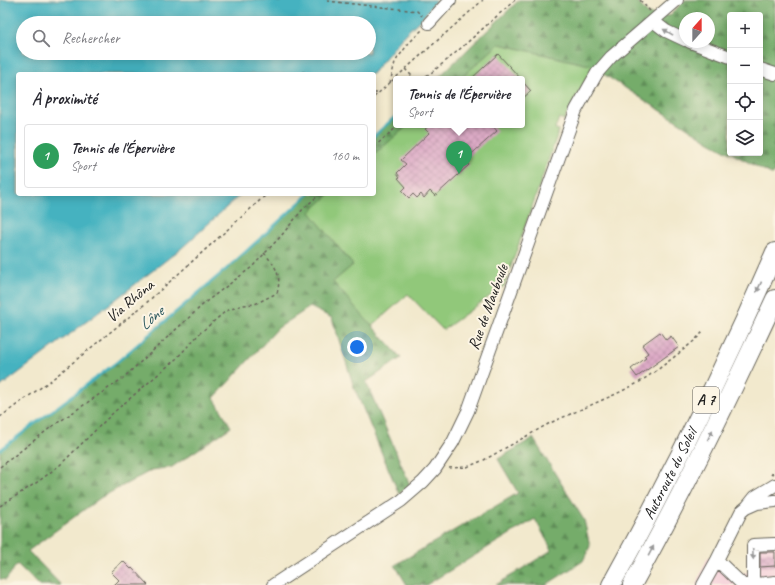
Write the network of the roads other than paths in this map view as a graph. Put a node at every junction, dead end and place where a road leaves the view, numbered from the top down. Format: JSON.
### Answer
{"nodes":[{"id":1,"x":450,"y":0,"type":"edge"},
{"id":2,"x":677,"y":0,"type":"edge"},
{"id":3,"x":653,"y":21,"type":"junction"},
{"id":4,"x":429,"y":23,"type":"road end"},
{"id":5,"x":679,"y":37,"type":"edge"},
{"id":6,"x":706,"y":48,"type":"edge"},
{"id":7,"x":727,"y":56,"type":"edge"},
{"id":8,"x":763,"y":69,"type":"edge"},
{"id":9,"x":775,"y":74,"type":"edge"},
{"id":10,"x":775,"y":252,"type":"edge"},
{"id":11,"x":775,"y":299,"type":"edge"},
{"id":12,"x":775,"y":485,"type":"edge"},
{"id":13,"x":775,"y":501,"type":"edge"},
{"id":14,"x":747,"y":507,"type":"junction"},
{"id":15,"x":775,"y":544,"type":"edge"},
{"id":16,"x":717,"y":560,"type":"junction"},
{"id":17,"x":775,"y":582,"type":"edge"},
{"id":18,"x":753,"y":584,"type":"edge"},
{"id":19,"x":273,"y":585,"type":"edge"},
{"id":20,"x":611,"y":585,"type":"edge"},
{"id":21,"x":632,"y":585,"type":"edge"},
{"id":22,"x":703,"y":585,"type":"edge"},
{"id":23,"x":743,"y":585,"type":"edge"},
{"id":24,"x":747,"y":585,"type":"edge"}],
"edges":[{"from":1,"to":4,"type":"street"},
{"from":2,"to":3,"type":"street","name":"Rue de Mauboule"},
{"from":5,"to":3,"type":"street","one_way":true},
{"from":3,"to":19,"type":"street","name":"Rue de Mauboule"},
{"from":6,"to":7,"type":"street"},
{"from":8,"to":9,"type":"street"},
{"from":10,"to":20,"type":"highway","name":"Autoroute du Soleil","number":"A 7","one_way":true},
{"from":21,"to":11,"type":"highway","name":"Autoroute du Soleil","number":"A 7","one_way":true},
{"from":12,"to":14,"type":"street"},
{"from":13,"to":14,"type":"street"},
{"from":14,"to":16,"type":"street"},
{"from":15,"to":18,"type":"street","one_way":true},
{"from":16,"to":22,"type":"street"},
{"from":16,"to":23,"type":"street"},
{"from":17,"to":18,"type":"street"},
{"from":18,"to":24,"type":"street"}]}
